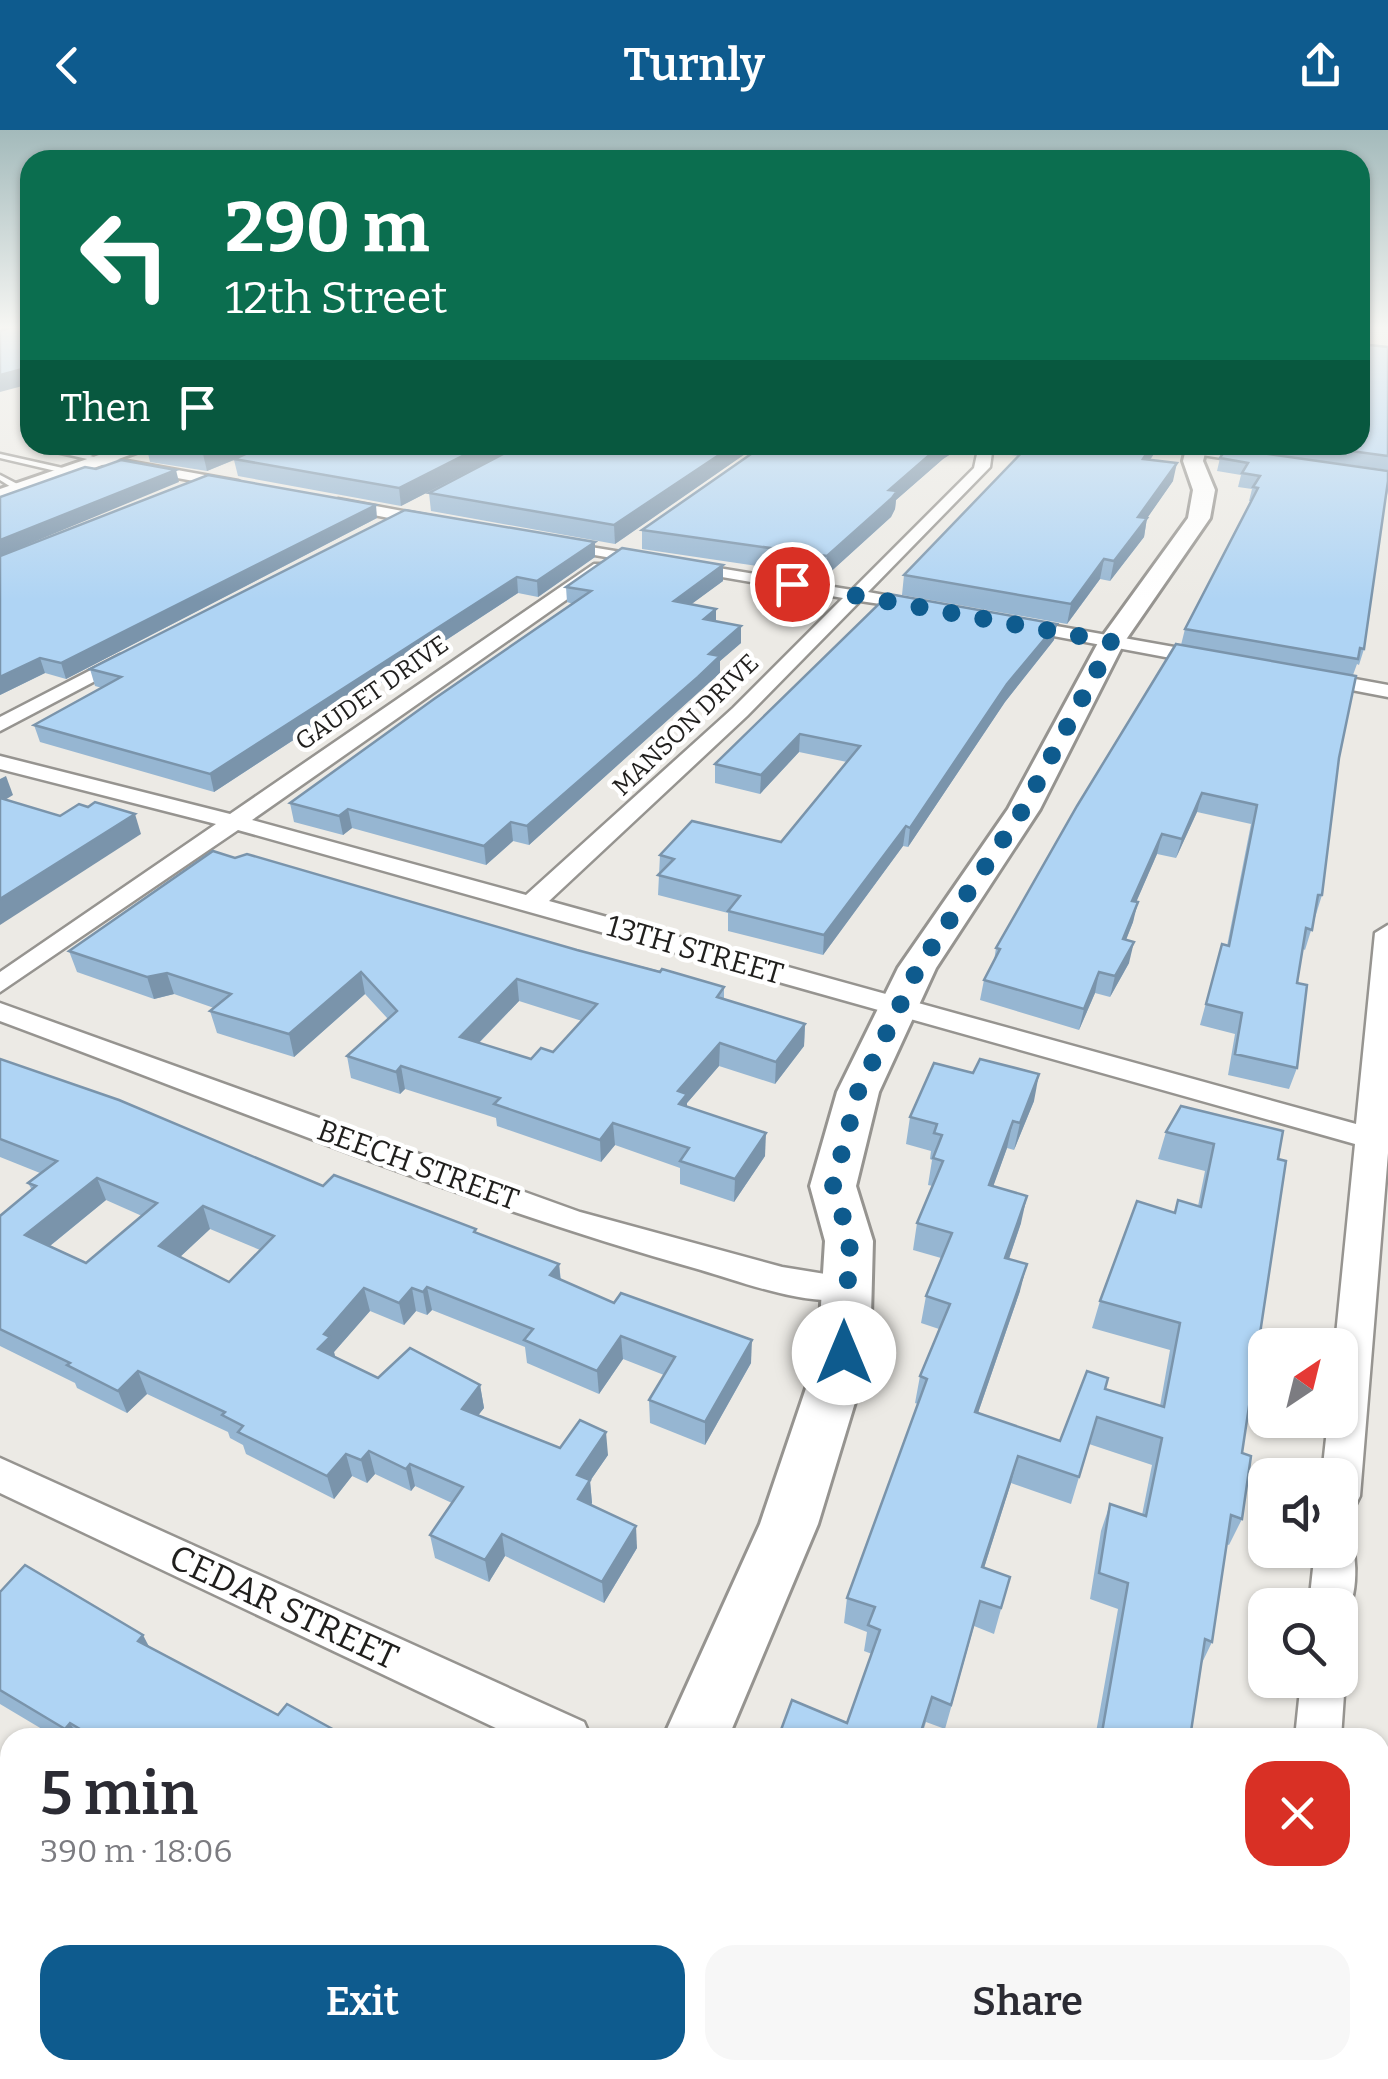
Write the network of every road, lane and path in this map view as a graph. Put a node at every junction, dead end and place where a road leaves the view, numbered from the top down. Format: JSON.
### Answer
{"nodes":[{"id":1,"x":59,"y":455,"type":"edge"},
{"id":2,"x":104,"y":455,"type":"edge"},
{"id":3,"x":117,"y":455,"type":"edge"},
{"id":4,"x":985,"y":455,"type":"edge"},
{"id":5,"x":1196,"y":455,"type":"edge"},
{"id":6,"x":1233,"y":455,"type":"edge"},
{"id":7,"x":0,"y":456,"type":"edge"},
{"id":8,"x":1271,"y":462,"type":"edge"},
{"id":9,"x":78,"y":464,"type":"junction"},
{"id":10,"x":242,"y":466,"type":"edge"},
{"id":11,"x":0,"y":477,"type":"edge"},
{"id":12,"x":208,"y":480,"type":"junction"},
{"id":13,"x":22,"y":490,"type":"junction"},
{"id":14,"x":266,"y":490,"type":"edge"},
{"id":15,"x":173,"y":494,"type":"edge"},
{"id":16,"x":0,"y":496,"type":"edge"},
{"id":17,"x":434,"y":499,"type":"edge"},
{"id":18,"x":324,"y":502,"type":"edge"},
{"id":19,"x":400,"y":516,"type":"junction"},
{"id":20,"x":455,"y":526,"type":"edge"},
{"id":21,"x":651,"y":532,"type":"edge"},
{"id":22,"x":366,"y":534,"type":"edge"},
{"id":23,"x":528,"y":538,"type":"edge"},
{"id":24,"x":620,"y":554,"type":"junction"},
{"id":25,"x":852,"y":595,"type":"junction"},
{"id":26,"x":945,"y":612,"type":"edge"},
{"id":27,"x":1000,"y":622,"type":"edge"},
{"id":28,"x":1112,"y":642,"type":"junction"},
{"id":29,"x":139,"y":652,"type":"edge"},
{"id":30,"x":1222,"y":661,"type":"edge"},
{"id":31,"x":1296,"y":674,"type":"edge"},
{"id":32,"x":1388,"y":691,"type":"edge"},
{"id":33,"x":0,"y":725,"type":"edge"},
{"id":34,"x":0,"y":762,"type":"edge"},
{"id":35,"x":234,"y":822,"type":"junction"},
{"id":36,"x":531,"y":904,"type":"junction"},
{"id":37,"x":1388,"y":933,"type":"edge"},
{"id":38,"x":0,"y":984,"type":"edge"},
{"id":39,"x":896,"y":1007,"type":"junction"},
{"id":40,"x":0,"y":1011,"type":"edge"},
{"id":41,"x":1380,"y":1141,"type":"edge"},
{"id":42,"x":844,"y":1288,"type":"junction"},
{"id":43,"x":1344,"y":1458,"type":"edge"},
{"id":44,"x":0,"y":1475,"type":"edge"},
{"id":45,"x":1322,"y":1698,"type":"edge"},
{"id":46,"x":546,"y":1728,"type":"edge"},
{"id":47,"x":699,"y":1728,"type":"edge"},
{"id":48,"x":1319,"y":1728,"type":"edge"}],
"edges":[{"from":1,"to":9,"type":"lane"},
{"from":2,"to":9,"type":"street"},
{"from":3,"to":12,"type":"street"},
{"from":4,"to":25,"type":"street","name":"MANSON DRIVE"},
{"from":5,"to":28,"type":"street"},
{"from":6,"to":8,"type":"street"},
{"from":7,"to":9,"type":"lane"},
{"from":9,"to":13,"type":"street"},
{"from":10,"to":12,"type":"street"},
{"from":11,"to":13,"type":"lane"},
{"from":12,"to":14,"type":"street"},
{"from":12,"to":15,"type":"street"},
{"from":13,"to":16,"type":"street"},
{"from":17,"to":19,"type":"street"},
{"from":18,"to":19,"type":"street"},
{"from":19,"to":20,"type":"street"},
{"from":19,"to":22,"type":"street"},
{"from":21,"to":24,"type":"street","name":"GAUDET DRIVE"},
{"from":23,"to":24,"type":"street"},
{"from":24,"to":25,"type":"street"},
{"from":24,"to":35,"type":"street","name":"GAUDET DRIVE"},
{"from":25,"to":26,"type":"street"},
{"from":25,"to":36,"type":"street","name":"MANSON DRIVE"},
{"from":27,"to":28,"type":"street"},
{"from":28,"to":30,"type":"street"},
{"from":28,"to":39,"type":"street"},
{"from":29,"to":33,"type":"street"},
{"from":31,"to":32,"type":"street"},
{"from":34,"to":35,"type":"street","name":"13TH STREET"},
{"from":35,"to":36,"type":"street","name":"13TH STREET"},
{"from":35,"to":38,"type":"street","name":"GAUDET DRIVE"},
{"from":36,"to":39,"type":"street","name":"13TH STREET"},
{"from":37,"to":41,"type":"street"},
{"from":39,"to":41,"type":"street","name":"13TH STREET"},
{"from":39,"to":42,"type":"street"},
{"from":40,"to":42,"type":"street","name":"BEECH STREET"},
{"from":41,"to":43,"type":"street"},
{"from":42,"to":47,"type":"street"},
{"from":44,"to":46,"type":"street","name":"CEDAR STREET"},
{"from":45,"to":48,"type":"street"}]}
